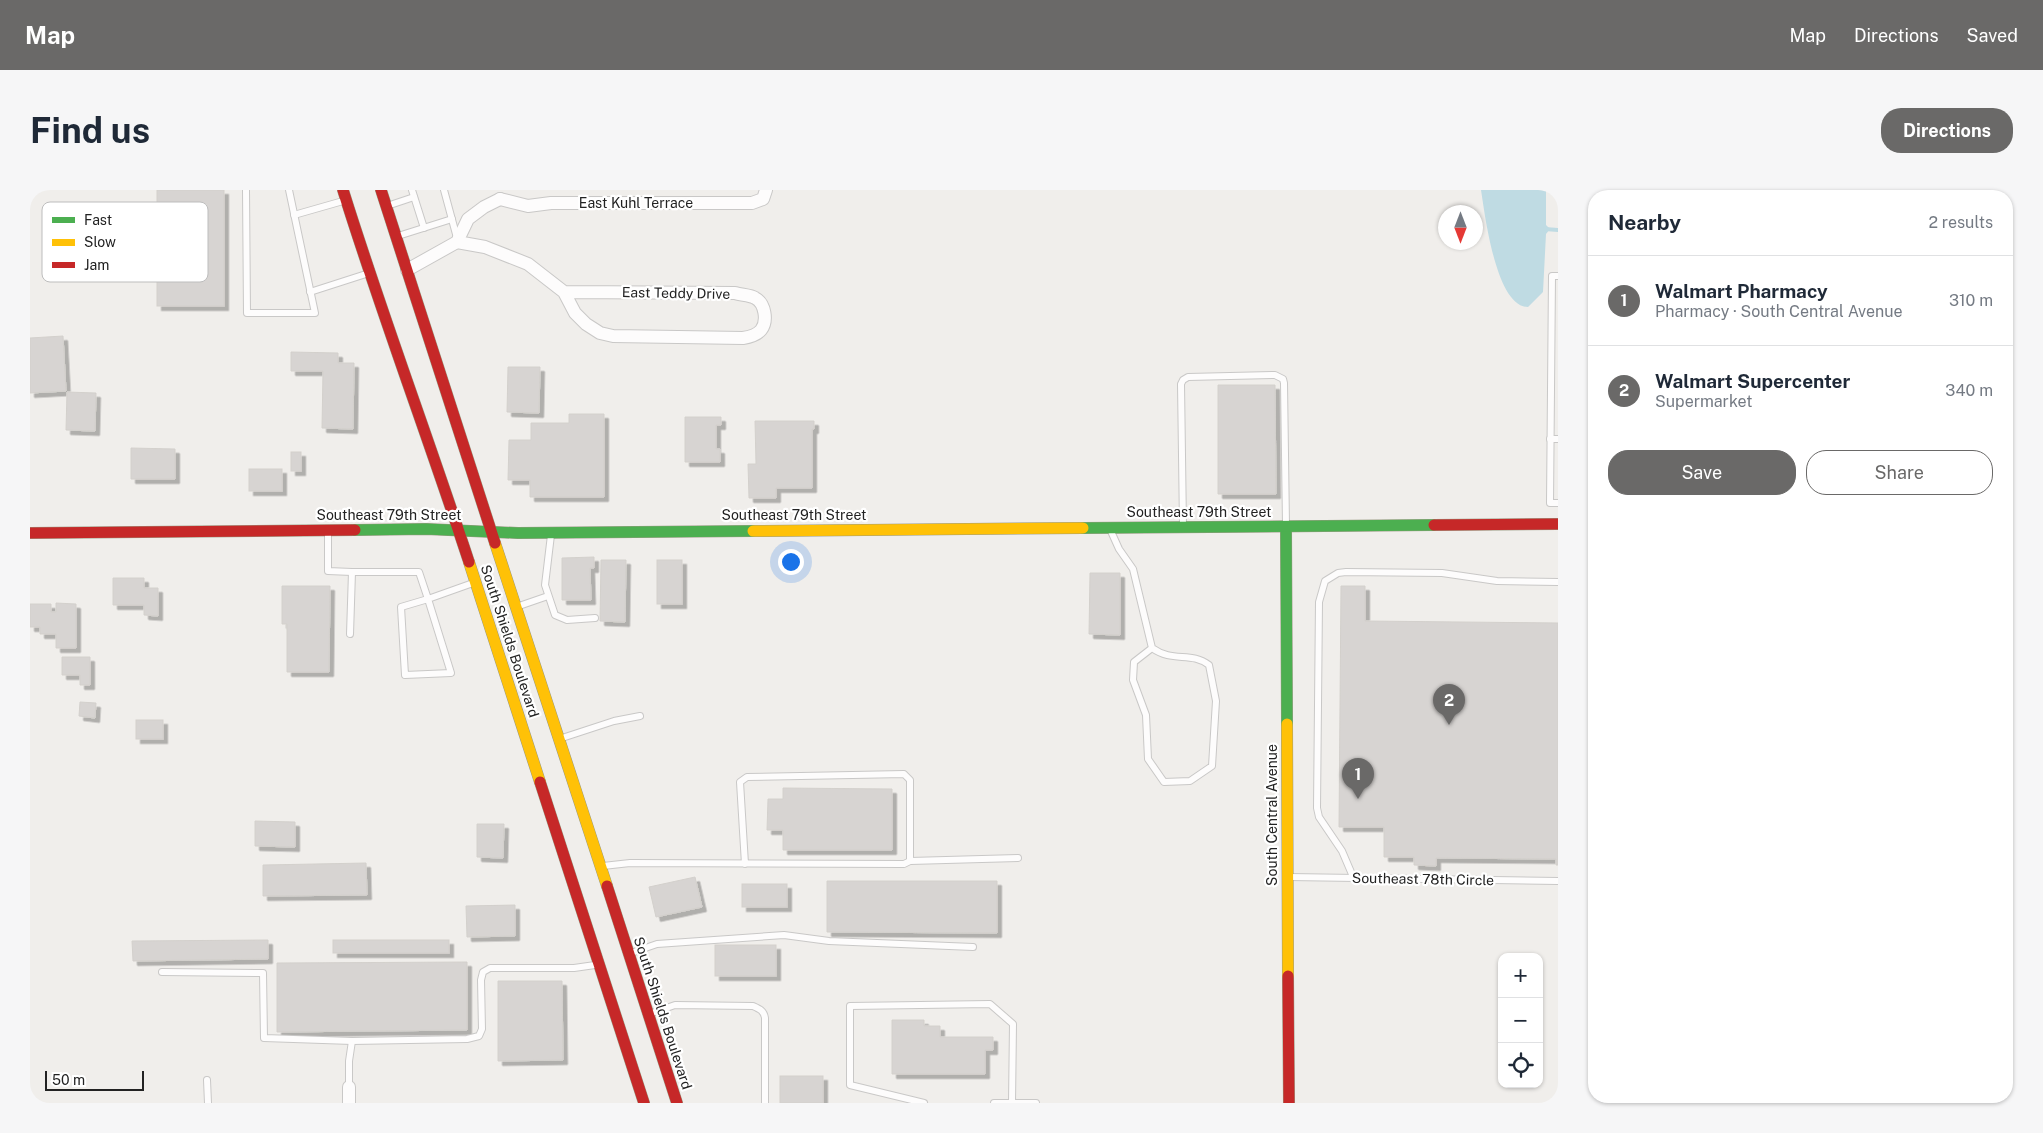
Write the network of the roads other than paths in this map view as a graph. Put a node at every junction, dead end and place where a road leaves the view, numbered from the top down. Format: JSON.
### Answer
{"nodes":[{"id":1,"x":246,"y":190,"type":"edge"},
{"id":2,"x":289,"y":190,"type":"edge"},
{"id":3,"x":381,"y":190,"type":"edge"},
{"id":4,"x":444,"y":190,"type":"edge"},
{"id":5,"x":766,"y":190,"type":"edge"},
{"id":6,"x":413,"y":194,"type":"edge"},
{"id":7,"x":345,"y":195,"type":"edge"},
{"id":8,"x":503,"y":195,"type":"edge"},
{"id":9,"x":386,"y":207,"type":"junction"},
{"id":10,"x":294,"y":215,"type":"junction"},
{"id":11,"x":452,"y":220,"type":"junction"},
{"id":12,"x":424,"y":228,"type":"junction"},
{"id":13,"x":396,"y":237,"type":"junction"},
{"id":14,"x":458,"y":242,"type":"junction"},
{"id":15,"x":407,"y":270,"type":"junction"},
{"id":16,"x":370,"y":273,"type":"junction"},
{"id":17,"x":1558,"y":276,"type":"edge"},
{"id":18,"x":310,"y":292,"type":"junction"},
{"id":19,"x":564,"y":292,"type":"junction"},
{"id":20,"x":1555,"y":316,"type":"edge"},
{"id":21,"x":1555,"y":346,"type":"edge"},
{"id":22,"x":1555,"y":376,"type":"edge"},
{"id":23,"x":1554,"y":407,"type":"edge"},
{"id":24,"x":1550,"y":439,"type":"junction"},
{"id":25,"x":1558,"y":439,"type":"edge"},
{"id":26,"x":1550,"y":471,"type":"junction"},
{"id":27,"x":1558,"y":471,"type":"edge"},
{"id":28,"x":1558,"y":502,"type":"edge"},
{"id":29,"x":1558,"y":524,"type":"edge"},
{"id":30,"x":1286,"y":527,"type":"junction"},
{"id":31,"x":1109,"y":528,"type":"junction"},
{"id":32,"x":1183,"y":528,"type":"junction"},
{"id":33,"x":328,"y":530,"type":"junction"},
{"id":34,"x":458,"y":530,"type":"junction"},
{"id":35,"x":31,"y":531,"type":"edge"},
{"id":36,"x":490,"y":531,"type":"junction"},
{"id":37,"x":551,"y":532,"type":"junction"},
{"id":38,"x":352,"y":572,"type":"junction"},
{"id":39,"x":475,"y":582,"type":"junction"},
{"id":40,"x":1558,"y":582,"type":"edge"},
{"id":41,"x":548,"y":596,"type":"junction"},
{"id":42,"x":428,"y":599,"type":"junction"},
{"id":43,"x":516,"y":607,"type":"junction"},
{"id":44,"x":595,"y":618,"type":"dead end"},
{"id":45,"x":350,"y":634,"type":"dead end"},
{"id":46,"x":1152,"y":648,"type":"junction"},
{"id":47,"x":640,"y":716,"type":"dead end"},
{"id":48,"x":558,"y":739,"type":"junction"},
{"id":49,"x":1018,"y":858,"type":"dead end"},
{"id":50,"x":910,"y":861,"type":"junction"},
{"id":51,"x":745,"y":864,"type":"junction"},
{"id":52,"x":600,"y":866,"type":"junction"},
{"id":53,"x":1288,"y":877,"type":"junction"},
{"id":54,"x":1354,"y":879,"type":"junction"},
{"id":55,"x":1558,"y":881,"type":"edge"},
{"id":56,"x":972,"y":947,"type":"dead end"},
{"id":57,"x":628,"y":955,"type":"junction"},
{"id":58,"x":599,"y":964,"type":"junction"},
{"id":59,"x":162,"y":972,"type":"dead end"},
{"id":60,"x":632,"y":992,"type":"junction"},
{"id":61,"x":611,"y":1000,"type":"junction"},
{"id":62,"x":648,"y":1014,"type":"junction"},
{"id":63,"x":352,"y":1040,"type":"junction"},
{"id":64,"x":207,"y":1080,"type":"dead end"},
{"id":65,"x":349,"y":1087,"type":"joint"},
{"id":66,"x":208,"y":1103,"type":"edge"},
{"id":67,"x":349,"y":1103,"type":"edge"},
{"id":68,"x":644,"y":1103,"type":"edge"},
{"id":69,"x":677,"y":1103,"type":"edge"},
{"id":70,"x":765,"y":1103,"type":"edge"},
{"id":71,"x":924,"y":1103,"type":"edge"},
{"id":72,"x":994,"y":1103,"type":"edge"},
{"id":73,"x":1012,"y":1103,"type":"edge"},
{"id":74,"x":1036,"y":1103,"type":"edge"},
{"id":75,"x":1289,"y":1103,"type":"edge"}],
"edges":[{"from":1,"to":18,"type":"lane"},
{"from":2,"to":10,"type":"lane"},
{"from":3,"to":9,"type":"street","name":"South Shields Boulevard"},
{"from":4,"to":11,"type":"lane"},
{"from":5,"to":8,"type":"street","name":"East Kuhl Terrace"},
{"from":6,"to":9,"type":"lane"},
{"from":6,"to":12,"type":"lane"},
{"from":7,"to":10,"type":"lane"},
{"from":7,"to":16,"type":"street","name":"South Shields Boulevard"},
{"from":8,"to":14,"type":"street"},
{"from":9,"to":13,"type":"street","name":"South Shields Boulevard"},
{"from":10,"to":18,"type":"lane"},
{"from":11,"to":12,"type":"lane"},
{"from":11,"to":14,"type":"lane"},
{"from":12,"to":13,"type":"lane"},
{"from":13,"to":15,"type":"street","name":"South Shields Boulevard"},
{"from":14,"to":15,"type":"street"},
{"from":14,"to":19,"type":"street"},
{"from":15,"to":36,"type":"street","name":"South Shields Boulevard"},
{"from":16,"to":18,"type":"lane"},
{"from":16,"to":34,"type":"street","name":"South Shields Boulevard"},
{"from":17,"to":20,"type":"lane"},
{"from":19,"to":19,"type":"street","name":"East Teddy Drive"},
{"from":20,"to":21,"type":"lane"},
{"from":21,"to":22,"type":"lane"},
{"from":22,"to":23,"type":"lane"},
{"from":23,"to":24,"type":"lane"},
{"from":24,"to":25,"type":"lane"},
{"from":24,"to":26,"type":"lane"},
{"from":26,"to":27,"type":"lane"},
{"from":26,"to":28,"type":"lane"},
{"from":29,"to":30,"type":"street","name":"Southeast 79th Street"},
{"from":30,"to":32,"type":"street","name":"Southeast 79th Street"},
{"from":30,"to":32,"type":"lane"},
{"from":30,"to":53,"type":"street","name":"South Central Avenue"},
{"from":31,"to":32,"type":"street","name":"Southeast 79th Street"},
{"from":31,"to":37,"type":"street","name":"Southeast 79th Street"},
{"from":31,"to":46,"type":"lane"},
{"from":33,"to":34,"type":"street","name":"Southeast 79th Street"},
{"from":33,"to":35,"type":"street","name":"Southeast 79th Street"},
{"from":33,"to":38,"type":"lane"},
{"from":34,"to":36,"type":"street","name":"Southeast 79th Street"},
{"from":34,"to":39,"type":"street","name":"South Shields Boulevard"},
{"from":36,"to":37,"type":"street","name":"Southeast 79th Street"},
{"from":36,"to":43,"type":"street","name":"South Shields Boulevard"},
{"from":37,"to":41,"type":"lane"},
{"from":38,"to":42,"type":"lane"},
{"from":38,"to":45,"type":"lane"},
{"from":39,"to":42,"type":"lane"},
{"from":39,"to":58,"type":"street","name":"South Shields Boulevard"},
{"from":40,"to":54,"type":"lane"},
{"from":41,"to":43,"type":"lane"},
{"from":41,"to":44,"type":"lane"},
{"from":42,"to":42,"type":"lane"},
{"from":43,"to":48,"type":"street","name":"South Shields Boulevard"},
{"from":46,"to":46,"type":"lane"},
{"from":47,"to":48,"type":"lane"},
{"from":48,"to":52,"type":"street","name":"South Shields Boulevard"},
{"from":49,"to":50,"type":"lane"},
{"from":50,"to":51,"type":"lane"},
{"from":50,"to":51,"type":"lane"},
{"from":51,"to":52,"type":"lane"},
{"from":52,"to":57,"type":"street","name":"South Shields Boulevard"},
{"from":53,"to":54,"type":"lane","name":"Southeast 78th Circle"},
{"from":53,"to":75,"type":"street","name":"South Central Avenue"},
{"from":54,"to":55,"type":"lane","name":"Southeast 78th Circle"},
{"from":56,"to":57,"type":"lane"},
{"from":57,"to":60,"type":"street","name":"South Shields Boulevard"},
{"from":58,"to":61,"type":"street","name":"South Shields Boulevard"},
{"from":58,"to":63,"type":"lane"},
{"from":59,"to":63,"type":"lane"},
{"from":60,"to":61,"type":"street"},
{"from":60,"to":62,"type":"street","name":"South Shields Boulevard"},
{"from":61,"to":68,"type":"street","name":"South Shields Boulevard"},
{"from":62,"to":69,"type":"street","name":"South Shields Boulevard"},
{"from":62,"to":70,"type":"lane"},
{"from":63,"to":65,"type":"lane"},
{"from":64,"to":66,"type":"lane"},
{"from":65,"to":67,"type":"street"},
{"from":71,"to":73,"type":"lane"},
{"from":72,"to":73,"type":"lane"},
{"from":73,"to":74,"type":"lane"}]}
